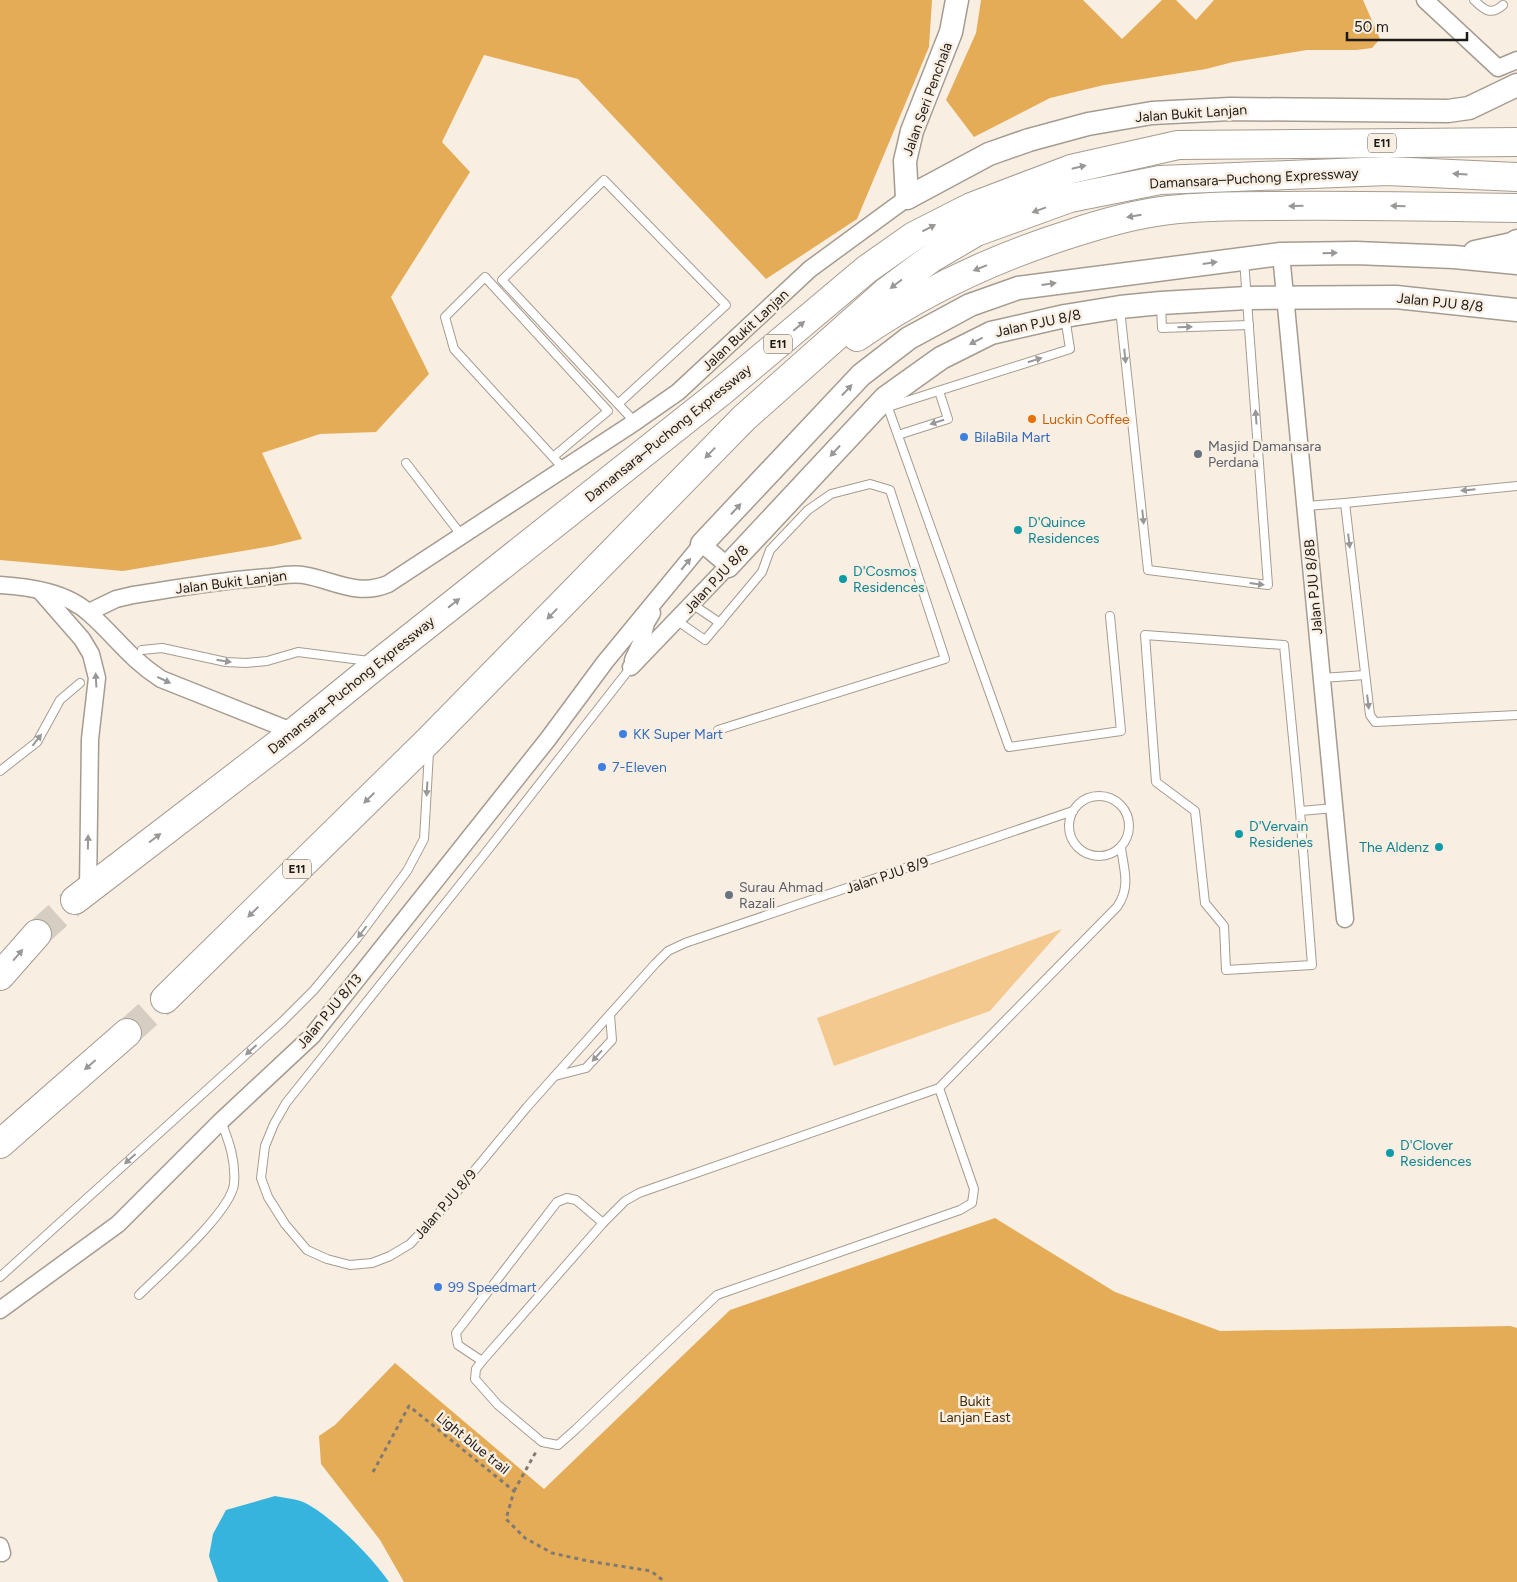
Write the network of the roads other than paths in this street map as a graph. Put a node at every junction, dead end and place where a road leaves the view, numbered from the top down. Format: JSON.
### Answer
{"nodes":[{"id":1,"x":957,"y":0,"type":"edge"},
{"id":2,"x":1425,"y":0,"type":"edge"},
{"id":3,"x":1474,"y":0,"type":"edge"},
{"id":4,"x":1503,"y":5,"type":"dead end"},
{"id":5,"x":1517,"y":60,"type":"edge"},
{"id":6,"x":1517,"y":85,"type":"edge"},
{"id":7,"x":1511,"y":140,"type":"edge"},
{"id":8,"x":1513,"y":177,"type":"edge"},
{"id":9,"x":907,"y":198,"type":"junction"},
{"id":10,"x":1517,"y":208,"type":"edge"},
{"id":11,"x":1517,"y":240,"type":"edge"},
{"id":12,"x":1281,"y":254,"type":"junction"},
{"id":13,"x":1454,"y":257,"type":"junction"},
{"id":14,"x":1244,"y":258,"type":"junction"},
{"id":15,"x":1517,"y":263,"type":"edge"},
{"id":16,"x":1286,"y":297,"type":"junction"},
{"id":17,"x":1247,"y":298,"type":"junction"},
{"id":18,"x":1161,"y":303,"type":"junction"},
{"id":19,"x":1120,"y":307,"type":"junction"},
{"id":20,"x":1517,"y":310,"type":"edge"},
{"id":21,"x":1065,"y":316,"type":"junction"},
{"id":22,"x":1249,"y":325,"type":"junction"},
{"id":23,"x":939,"y":391,"type":"junction"},
{"id":24,"x":886,"y":403,"type":"junction"},
{"id":25,"x":618,"y":404,"type":"junction"},
{"id":26,"x":744,"y":418,"type":"junction"},
{"id":27,"x":635,"y":422,"type":"junction"},
{"id":28,"x":898,"y":435,"type":"junction"},
{"id":29,"x":406,"y":463,"type":"dead end"},
{"id":30,"x":558,"y":463,"type":"junction"},
{"id":31,"x":1517,"y":486,"type":"edge"},
{"id":32,"x":1345,"y":502,"type":"junction"},
{"id":33,"x":1306,"y":506,"type":"junction"},
{"id":34,"x":462,"y":536,"type":"junction"},
{"id":35,"x":702,"y":544,"type":"junction"},
{"id":36,"x":728,"y":566,"type":"junction"},
{"id":37,"x":670,"y":583,"type":"junction"},
{"id":38,"x":0,"y":585,"type":"edge"},
{"id":39,"x":39,"y":590,"type":"junction"},
{"id":40,"x":692,"y":604,"type":"junction"},
{"id":41,"x":89,"y":612,"type":"junction"},
{"id":42,"x":1110,"y":616,"type":"dead end"},
{"id":43,"x":674,"y":623,"type":"junction"},
{"id":44,"x":720,"y":623,"type":"junction"},
{"id":45,"x":641,"y":643,"type":"junction"},
{"id":46,"x":142,"y":650,"type":"dead end"},
{"id":47,"x":380,"y":662,"type":"junction"},
{"id":48,"x":605,"y":662,"type":"junction"},
{"id":49,"x":631,"y":667,"type":"junction"},
{"id":50,"x":1365,"y":675,"type":"junction"},
{"id":51,"x":1322,"y":678,"type":"junction"},
{"id":52,"x":80,"y":683,"type":"dead end"},
{"id":53,"x":1517,"y":715,"type":"edge"},
{"id":54,"x":718,"y":730,"type":"dead end"},
{"id":55,"x":294,"y":732,"type":"junction"},
{"id":56,"x":429,"y":740,"type":"junction"},
{"id":57,"x":0,"y":771,"type":"edge"},
{"id":58,"x":1335,"y":808,"type":"junction"},
{"id":59,"x":1073,"y":811,"type":"junction"},
{"id":60,"x":1300,"y":812,"type":"junction"},
{"id":61,"x":1121,"y":848,"type":"junction"},
{"id":62,"x":81,"y":895,"type":"joint"},
{"id":63,"x":1346,"y":920,"type":"dead end"},
{"id":64,"x":37,"y":934,"type":"tunnel mouth"},
{"id":65,"x":0,"y":976,"type":"edge"},
{"id":66,"x":165,"y":999,"type":"tunnel mouth"},
{"id":67,"x":610,"y":1015,"type":"junction"},
{"id":68,"x":127,"y":1033,"type":"tunnel mouth"},
{"id":69,"x":555,"y":1076,"type":"junction"},
{"id":70,"x":939,"y":1088,"type":"junction"},
{"id":71,"x":221,"y":1121,"type":"junction"},
{"id":72,"x":0,"y":1144,"type":"edge"},
{"id":73,"x":603,"y":1223,"type":"junction"},
{"id":74,"x":0,"y":1276,"type":"edge"},
{"id":75,"x":139,"y":1295,"type":"dead end"},
{"id":76,"x":0,"y":1310,"type":"edge"},
{"id":77,"x":482,"y":1361,"type":"junction"}],
"edges":[{"from":1,"to":9,"type":"street","name":"Jalan Seri Penchala"},
{"from":2,"to":5,"type":"street"},
{"from":3,"to":4,"type":"lane"},
{"from":6,"to":9,"type":"street","name":"Jalan Bukit Lanjan"},
{"from":47,"to":7,"type":"highway","name":"Damansara–Puchong Expressway","number":"E11","one_way":true},
{"from":8,"to":26,"type":"highway","name":"Damansara–Puchong Expressway","number":"E11","one_way":true},
{"from":9,"to":27,"type":"street","name":"Jalan Bukit Lanjan"},
{"from":10,"to":26,"type":"highway","one_way":true},
{"from":11,"to":13,"type":"street"},
{"from":12,"to":13,"type":"street","one_way":true},
{"from":12,"to":14,"type":"street"},
{"from":12,"to":16,"type":"street","name":"Jalan PJU 8/8B"},
{"from":13,"to":15,"type":"street"},
{"from":14,"to":17,"type":"lane"},
{"from":35,"to":14,"type":"street","one_way":true},
{"from":16,"to":17,"type":"street","name":"Jalan PJU 8/8"},
{"from":16,"to":20,"type":"street","name":"Jalan PJU 8/8"},
{"from":16,"to":33,"type":"street","name":"Jalan PJU 8/8B"},
{"from":17,"to":18,"type":"street","name":"Jalan PJU 8/8"},
{"from":17,"to":22,"type":"lane"},
{"from":18,"to":19,"type":"street","name":"Jalan PJU 8/8"},
{"from":18,"to":22,"type":"lane","one_way":true},
{"from":19,"to":21,"type":"street","name":"Jalan PJU 8/8"},
{"from":19,"to":22,"type":"lane","one_way":true},
{"from":23,"to":21,"type":"lane","one_way":true},
{"from":21,"to":24,"type":"street","name":"Jalan PJU 8/8","one_way":true},
{"from":23,"to":24,"type":"lane"},
{"from":23,"to":28,"type":"lane","one_way":true},
{"from":24,"to":28,"type":"lane"},
{"from":24,"to":36,"type":"street","name":"Jalan PJU 8/8","one_way":true},
{"from":25,"to":25,"type":"lane"},
{"from":25,"to":27,"type":"lane"},
{"from":26,"to":56,"type":"highway","name":"Damansara–Puchong Expressway","number":"E11","one_way":true},
{"from":27,"to":30,"type":"street","name":"Jalan Bukit Lanjan"},
{"from":28,"to":42,"type":"lane"},
{"from":29,"to":34,"type":"lane"},
{"from":30,"to":30,"type":"lane"},
{"from":30,"to":34,"type":"street","name":"Jalan Bukit Lanjan"},
{"from":31,"to":32,"type":"lane","one_way":true},
{"from":32,"to":33,"type":"lane"},
{"from":32,"to":50,"type":"lane","one_way":true},
{"from":33,"to":51,"type":"street","name":"Jalan PJU 8/8B"},
{"from":34,"to":41,"type":"street","name":"Jalan Bukit Lanjan"},
{"from":35,"to":36,"type":"street"},
{"from":37,"to":35,"type":"street","one_way":true},
{"from":36,"to":40,"type":"street","name":"Jalan PJU 8/8"},
{"from":37,"to":45,"type":"street"},
{"from":37,"to":48,"type":"street","name":"Jalan PJU 8/13"},
{"from":38,"to":39,"type":"street"},
{"from":39,"to":41,"type":"street"},
{"from":62,"to":39,"type":"street","one_way":true},
{"from":40,"to":43,"type":"street","name":"Jalan PJU 8/8"},
{"from":40,"to":44,"type":"lane"},
{"from":41,"to":55,"type":"street","one_way":true},
{"from":43,"to":44,"type":"lane"},
{"from":43,"to":45,"type":"street"},
{"from":43,"to":49,"type":"street","name":"Jalan PJU 8/8"},
{"from":44,"to":54,"type":"lane"},
{"from":45,"to":48,"type":"street"},
{"from":45,"to":49,"type":"street"},
{"from":46,"to":47,"type":"lane","one_way":true},
{"from":47,"to":55,"type":"highway","name":"Damansara–Puchong Expressway","number":"E11"},
{"from":48,"to":71,"type":"street","name":"Jalan PJU 8/13"},
{"from":49,"to":69,"type":"lane","name":"Jalan PJU 8/9"},
{"from":50,"to":51,"type":"lane"},
{"from":50,"to":53,"type":"lane","one_way":true},
{"from":51,"to":58,"type":"street","name":"Jalan PJU 8/8B"},
{"from":57,"to":52,"type":"lane","one_way":true},
{"from":62,"to":55,"type":"highway","name":"Damansara–Puchong Expressway","number":"E11","one_way":true},
{"from":56,"to":66,"type":"highway","name":"Damansara–Puchong Expressway","number":"E11","one_way":true},
{"from":56,"to":74,"type":"lane","one_way":true},
{"from":58,"to":60,"type":"lane"},
{"from":58,"to":63,"type":"street","name":"Jalan PJU 8/8B"},
{"from":59,"to":61,"type":"lane"},
{"from":59,"to":61,"type":"lane","name":"Jalan PJU 8/9"},
{"from":59,"to":67,"type":"lane","name":"Jalan PJU 8/9"},
{"from":60,"to":60,"type":"lane"},
{"from":61,"to":70,"type":"lane","name":"Jalan PJU 8/9"},
{"from":65,"to":64,"type":"highway","one_way":true},
{"from":67,"to":69,"type":"lane","name":"Jalan PJU 8/9"},
{"from":67,"to":69,"type":"lane","one_way":true},
{"from":68,"to":72,"type":"highway","one_way":true},
{"from":70,"to":73,"type":"lane","name":"Jalan PJU 8/9"},
{"from":70,"to":77,"type":"lane","name":"Jalan PJU 8/9"},
{"from":71,"to":75,"type":"lane"},
{"from":71,"to":76,"type":"street","name":"Jalan PJU 8/13"},
{"from":73,"to":77,"type":"lane","name":"Jalan PJU 8/9"},
{"from":73,"to":77,"type":"lane"}]}
